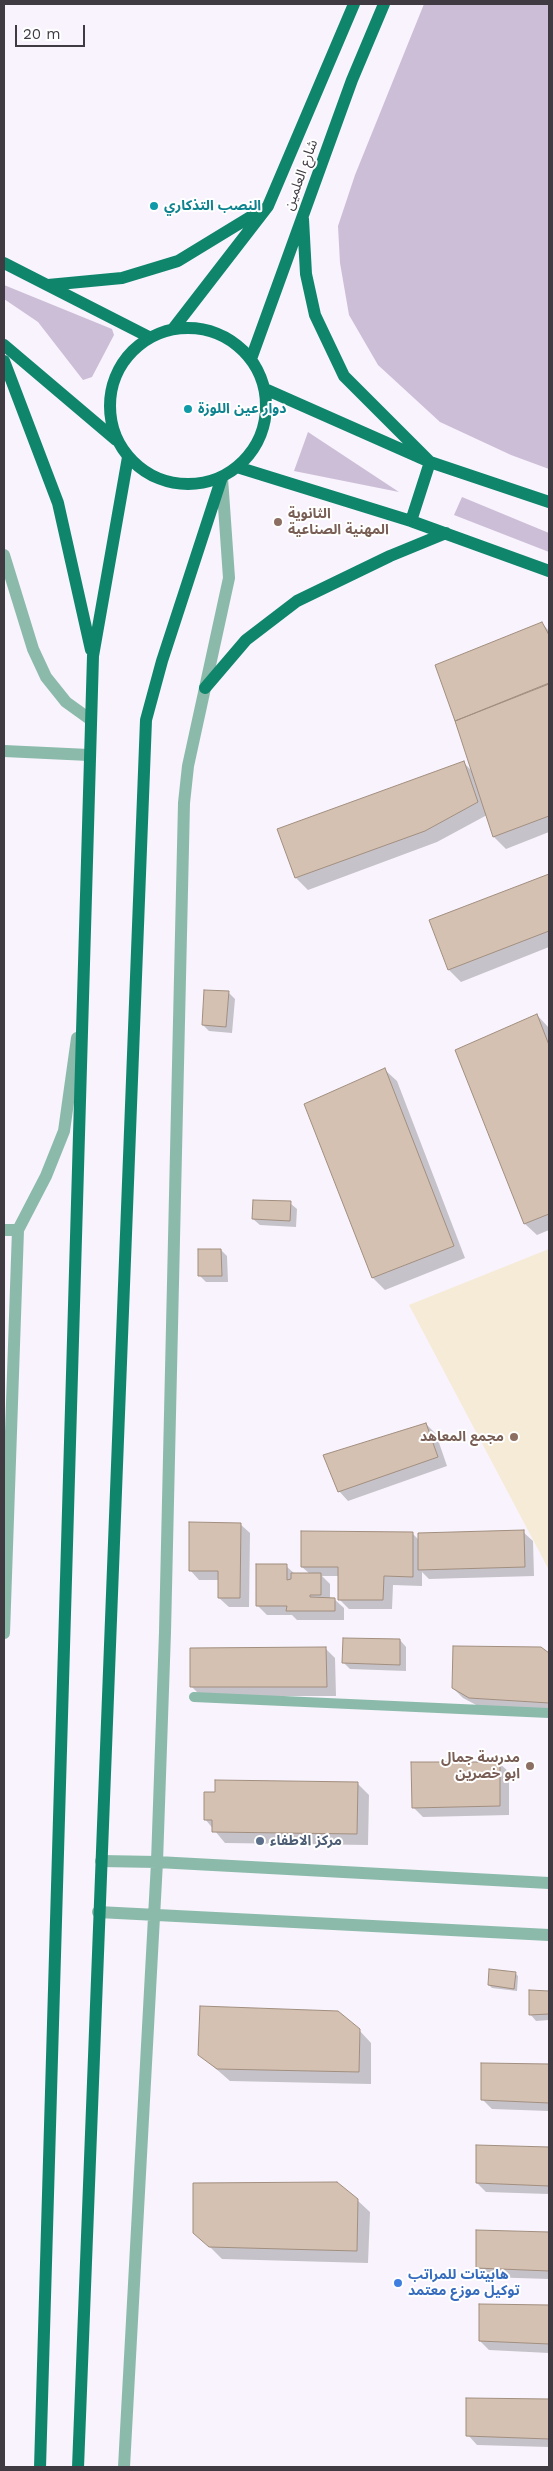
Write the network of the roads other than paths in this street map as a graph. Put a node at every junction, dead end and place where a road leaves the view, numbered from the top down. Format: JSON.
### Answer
{"nodes":[{"id":1,"x":354,"y":4,"type":"edge"},
{"id":2,"x":384,"y":4,"type":"edge"},
{"id":3,"x":268,"y":206,"type":"junction"},
{"id":4,"x":302,"y":213,"type":"junction"},
{"id":5,"x":4,"y":263,"type":"edge"},
{"id":6,"x":48,"y":285,"type":"junction"},
{"id":7,"x":173,"y":329,"type":"junction"},
{"id":8,"x":149,"y":338,"type":"junction"},
{"id":9,"x":4,"y":345,"type":"edge"},
{"id":10,"x":251,"y":359,"type":"junction"},
{"id":11,"x":4,"y":361,"type":"edge"},
{"id":12,"x":265,"y":389,"type":"junction"},
{"id":13,"x":118,"y":442,"type":"junction"},
{"id":14,"x":128,"y":457,"type":"junction"},
{"id":15,"x":430,"y":462,"type":"junction"},
{"id":16,"x":238,"y":467,"type":"junction"},
{"id":17,"x":222,"y":477,"type":"junction"},
{"id":18,"x":549,"y":502,"type":"edge"},
{"id":19,"x":412,"y":521,"type":"junction"},
{"id":20,"x":446,"y":534,"type":"junction"},
{"id":21,"x":4,"y":556,"type":"edge"},
{"id":22,"x":549,"y":571,"type":"edge"},
{"id":23,"x":93,"y":656,"type":"junction"},
{"id":24,"x":205,"y":688,"type":"junction"},
{"id":25,"x":91,"y":720,"type":"junction"},
{"id":26,"x":4,"y":751,"type":"edge"},
{"id":27,"x":89,"y":755,"type":"junction"},
{"id":28,"x":83,"y":996,"type":"junction"},
{"id":29,"x":4,"y":1230,"type":"edge"},
{"id":30,"x":18,"y":1230,"type":"junction"},
{"id":31,"x":4,"y":1633,"type":"edge"},
{"id":32,"x":194,"y":1697,"type":"dead end"},
{"id":33,"x":549,"y":1713,"type":"edge"},
{"id":34,"x":101,"y":1861,"type":"junction"},
{"id":35,"x":157,"y":1862,"type":"junction"},
{"id":36,"x":549,"y":1883,"type":"edge"},
{"id":37,"x":98,"y":1912,"type":"junction"},
{"id":38,"x":156,"y":1914,"type":"junction"},
{"id":39,"x":549,"y":1935,"type":"edge"},
{"id":40,"x":40,"y":2467,"type":"edge"},
{"id":41,"x":78,"y":2467,"type":"edge"},
{"id":42,"x":124,"y":2467,"type":"edge"}],
"edges":[{"from":1,"to":3,"type":"main road","name":"شارع العلمين"},
{"from":2,"to":4,"type":"main road","name":"شارع العلمين"},
{"from":3,"to":6,"type":"main road"},
{"from":3,"to":7,"type":"main road","name":"شارع العلمين"},
{"from":4,"to":10,"type":"main road","name":"شارع العلمين"},
{"from":4,"to":15,"type":"main road"},
{"from":5,"to":6,"type":"main road"},
{"from":6,"to":8,"type":"main road"},
{"from":7,"to":8,"type":"main road"},
{"from":7,"to":10,"type":"main road"},
{"from":8,"to":13,"type":"main road"},
{"from":9,"to":13,"type":"main road"},
{"from":10,"to":12,"type":"main road"},
{"from":11,"to":23,"type":"main road"},
{"from":12,"to":15,"type":"main road"},
{"from":12,"to":16,"type":"main road"},
{"from":13,"to":14,"type":"main road"},
{"from":14,"to":17,"type":"main road"},
{"from":14,"to":23,"type":"main road"},
{"from":15,"to":18,"type":"main road"},
{"from":15,"to":19,"type":"main road"},
{"from":16,"to":17,"type":"main road"},
{"from":16,"to":19,"type":"main road"},
{"from":17,"to":24,"type":"street"},
{"from":17,"to":34,"type":"main road"},
{"from":19,"to":20,"type":"main road"},
{"from":20,"to":22,"type":"main road"},
{"from":20,"to":24,"type":"main road"},
{"from":21,"to":25,"type":"street"},
{"from":23,"to":25,"type":"main road"},
{"from":24,"to":35,"type":"street"},
{"from":25,"to":27,"type":"main road"},
{"from":26,"to":27,"type":"street"},
{"from":27,"to":28,"type":"main road"},
{"from":28,"to":30,"type":"street"},
{"from":28,"to":40,"type":"main road"},
{"from":29,"to":30,"type":"street"},
{"from":30,"to":31,"type":"street"},
{"from":32,"to":33,"type":"lane"},
{"from":34,"to":35,"type":"street"},
{"from":34,"to":37,"type":"main road"},
{"from":35,"to":36,"type":"street"},
{"from":35,"to":38,"type":"street"},
{"from":37,"to":38,"type":"street"},
{"from":37,"to":41,"type":"main road"},
{"from":38,"to":39,"type":"street"},
{"from":38,"to":42,"type":"street"}]}
